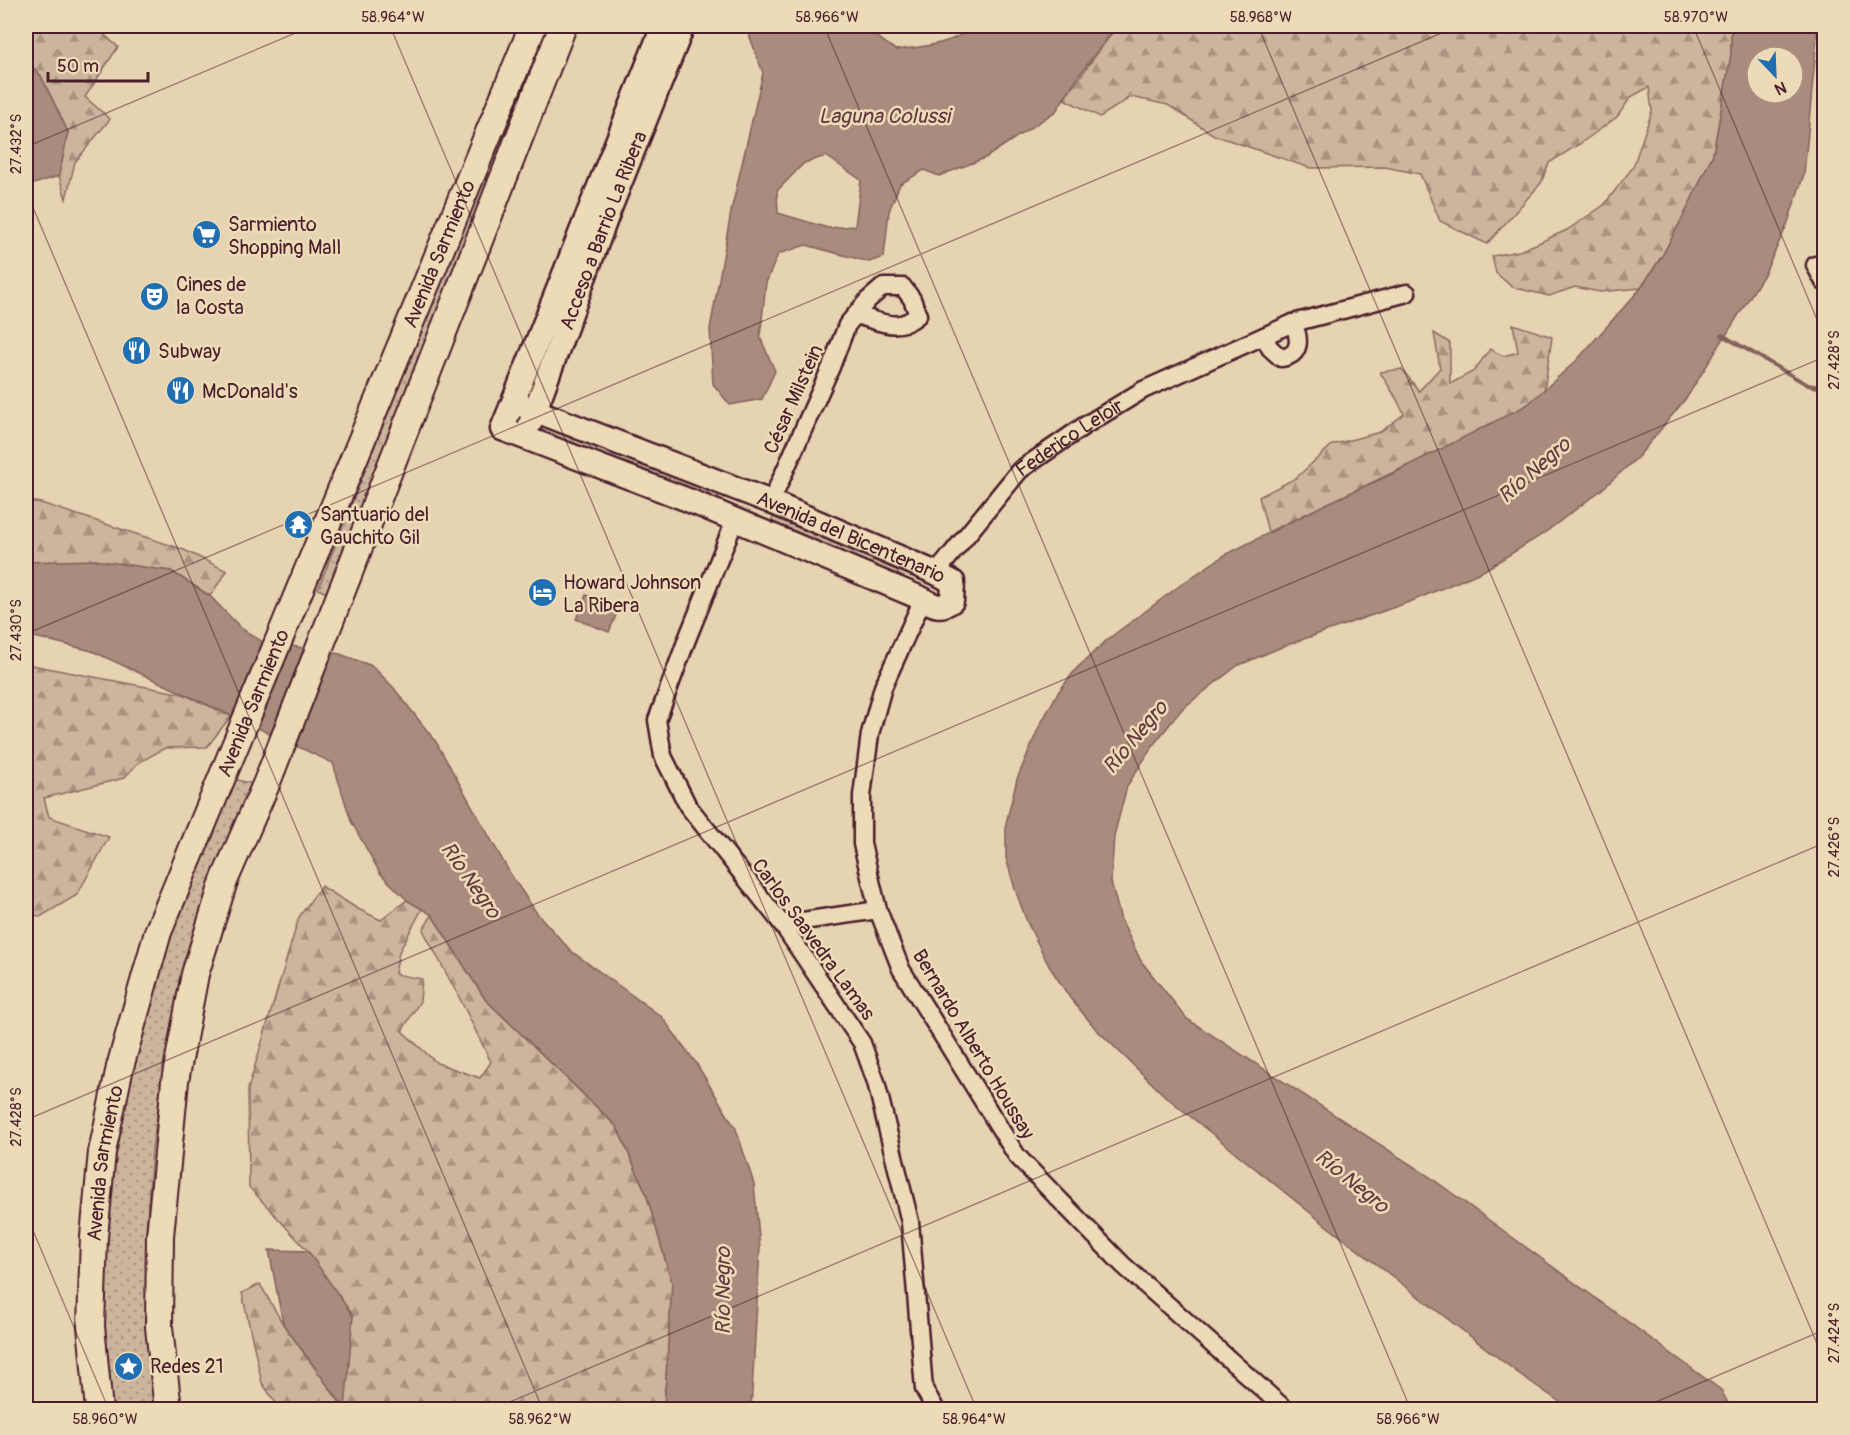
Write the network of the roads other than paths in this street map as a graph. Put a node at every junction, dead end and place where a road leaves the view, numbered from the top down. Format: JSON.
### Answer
{"nodes":[{"id":1,"x":533,"y":26,"type":"edge"},
{"id":2,"x":563,"y":26,"type":"edge"},
{"id":3,"x":663,"y":26,"type":"edge"},
{"id":4,"x":683,"y":26,"type":"edge"},
{"id":5,"x":599,"y":209,"type":"junction"},
{"id":6,"x":1815,"y":265,"type":"dead end"},
{"id":7,"x":1824,"y":282,"type":"edge"},
{"id":8,"x":1407,"y":293,"type":"dead end"},
{"id":9,"x":856,"y":315,"type":"dead end"},
{"id":10,"x":1293,"y":323,"type":"junction"},
{"id":11,"x":1264,"y":336,"type":"junction"},
{"id":12,"x":513,"y":402,"type":"junction"},
{"id":13,"x":535,"y":411,"type":"junction"},
{"id":14,"x":526,"y":437,"type":"junction"},
{"id":15,"x":732,"y":486,"type":"junction"},
{"id":16,"x":771,"y":502,"type":"junction"},
{"id":17,"x":729,"y":518,"type":"junction"},
{"id":18,"x":756,"y":529,"type":"junction"},
{"id":19,"x":936,"y":573,"type":"junction"},
{"id":20,"x":923,"y":599,"type":"junction"},
{"id":21,"x":878,"y":910,"type":"junction"},
{"id":22,"x":782,"y":924,"type":"junction"},
{"id":23,"x":99,"y":1410,"type":"edge"},
{"id":24,"x":168,"y":1410,"type":"edge"},
{"id":25,"x":936,"y":1410,"type":"edge"},
{"id":26,"x":1286,"y":1410,"type":"edge"}],
"edges":[{"from":1,"to":23,"type":"main road","name":"Avenida Sarmiento"},
{"from":2,"to":24,"type":"main road","name":"Avenida Sarmiento"},
{"from":3,"to":5,"type":"street"},
{"from":4,"to":5,"type":"street","name":"Acceso a Barrio La Ribera"},
{"from":5,"to":12,"type":"street"},
{"from":5,"to":13,"type":"street","name":"Acceso a Barrio La Ribera"},
{"from":6,"to":7,"type":"street"},
{"from":8,"to":10,"type":"street","name":"Federico Leloir"},
{"from":9,"to":16,"type":"street","name":"César Milstein"},
{"from":10,"to":11,"type":"street","name":"Federico Leloir"},
{"from":10,"to":11,"type":"street"},
{"from":11,"to":19,"type":"street","name":"Federico Leloir"},
{"from":12,"to":13,"type":"street","name":"Avenida del Bicentenario"},
{"from":12,"to":14,"type":"street","name":"Avenida del Bicentenario"},
{"from":13,"to":14,"type":"street","name":"Acceso a Barrio La Ribera"},
{"from":13,"to":15,"type":"street","name":"Avenida del Bicentenario"},
{"from":14,"to":17,"type":"street","name":"Avenida del Bicentenario"},
{"from":15,"to":16,"type":"street","name":"Avenida del Bicentenario"},
{"from":15,"to":17,"type":"street"},
{"from":16,"to":18,"type":"street"},
{"from":16,"to":19,"type":"street","name":"Avenida del Bicentenario"},
{"from":17,"to":18,"type":"street","name":"Avenida del Bicentenario"},
{"from":17,"to":22,"type":"street","name":"Carlos Saavedra Lamas"},
{"from":18,"to":20,"type":"street","name":"Avenida del Bicentenario"},
{"from":19,"to":20,"type":"street","name":"Avenida del Bicentenario"},
{"from":20,"to":21,"type":"street","name":"Bernardo Alberto Houssay"},
{"from":21,"to":22,"type":"street"},
{"from":21,"to":26,"type":"street","name":"Bernardo Alberto Houssay"},
{"from":22,"to":25,"type":"street","name":"Carlos Saavedra Lamas"}]}
